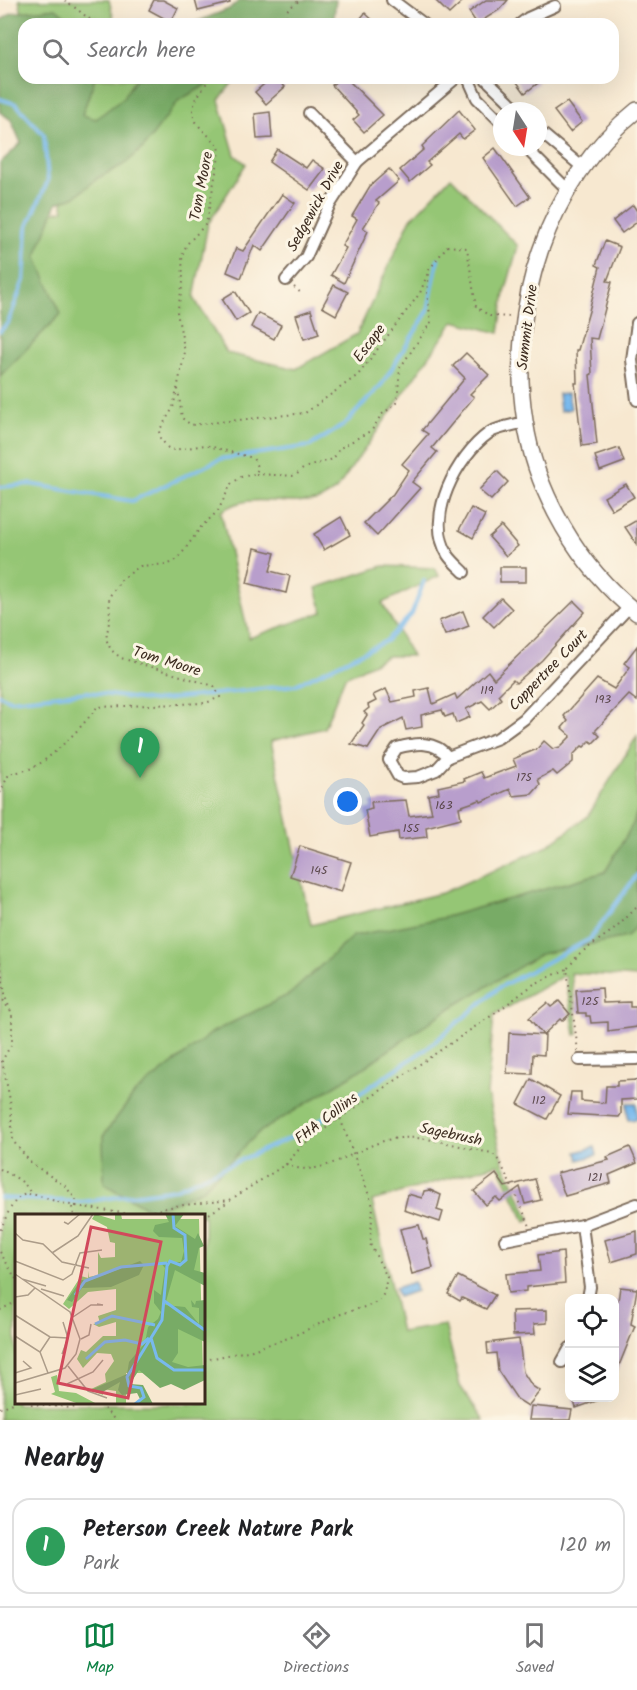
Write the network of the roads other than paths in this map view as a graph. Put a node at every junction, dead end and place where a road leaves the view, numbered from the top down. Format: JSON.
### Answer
{"nodes":[{"id":1,"x":392,"y":0,"type":"edge"},
{"id":2,"x":555,"y":6,"type":"dead end"},
{"id":3,"x":416,"y":18,"type":"edge"},
{"id":4,"x":528,"y":18,"type":"edge"},
{"id":5,"x":449,"y":84,"type":"edge"},
{"id":6,"x":471,"y":84,"type":"edge"},
{"id":7,"x":491,"y":84,"type":"edge"},
{"id":8,"x":510,"y":102,"type":"edge"},
{"id":9,"x":637,"y":110,"type":"edge"},
{"id":10,"x":309,"y":112,"type":"dead end"},
{"id":11,"x":493,"y":114,"type":"edge"},
{"id":12,"x":547,"y":138,"type":"edge"},
{"id":13,"x":534,"y":156,"type":"edge"},
{"id":14,"x":357,"y":162,"type":"junction"},
{"id":15,"x":582,"y":167,"type":"junction"},
{"id":16,"x":568,"y":190,"type":"junction"},
{"id":17,"x":286,"y":280,"type":"dead end"},
{"id":18,"x":637,"y":323,"type":"edge"},
{"id":19,"x":637,"y":400,"type":"edge"},
{"id":20,"x":525,"y":422,"type":"junction"},
{"id":21,"x":464,"y":572,"type":"dead end"},
{"id":22,"x":633,"y":610,"type":"edge"},
{"id":23,"x":448,"y":757,"type":"junction"},
{"id":24,"x":637,"y":1059,"type":"edge"},
{"id":25,"x":579,"y":1060,"type":"road end"},
{"id":26,"x":637,"y":1204,"type":"edge"},
{"id":27,"x":582,"y":1225,"type":"junction"},
{"id":28,"x":505,"y":1240,"type":"dead end"},
{"id":29,"x":589,"y":1294,"type":"edge"},
{"id":30,"x":565,"y":1357,"type":"edge"},
{"id":31,"x":562,"y":1362,"type":"dead end"}],
"edges":[{"from":1,"to":3,"type":"street"},
{"from":2,"to":4,"type":"street"},
{"from":5,"to":14,"type":"street","name":"Sedgewick Drive"},
{"from":6,"to":11,"type":"street"},
{"from":7,"to":8,"type":"street"},
{"from":9,"to":15,"type":"main road","name":"Summit Drive"},
{"from":10,"to":14,"type":"street"},
{"from":12,"to":15,"type":"street"},
{"from":13,"to":16,"type":"street"},
{"from":14,"to":17,"type":"street","name":"Sedgewick Drive"},
{"from":15,"to":16,"type":"main road","name":"Summit Drive"},
{"from":16,"to":20,"type":"main road","name":"Summit Drive"},
{"from":18,"to":19,"type":"street"},
{"from":20,"to":21,"type":"street"},
{"from":20,"to":22,"type":"main road","name":"Summit Drive"},
{"from":22,"to":23,"type":"street","name":"Coppertree Court"},
{"from":23,"to":23,"type":"street","name":"Coppertree Court"},
{"from":24,"to":25,"type":"street"},
{"from":26,"to":27,"type":"street"},
{"from":27,"to":28,"type":"street"},
{"from":27,"to":29,"type":"street"},
{"from":30,"to":31,"type":"street"}]}
